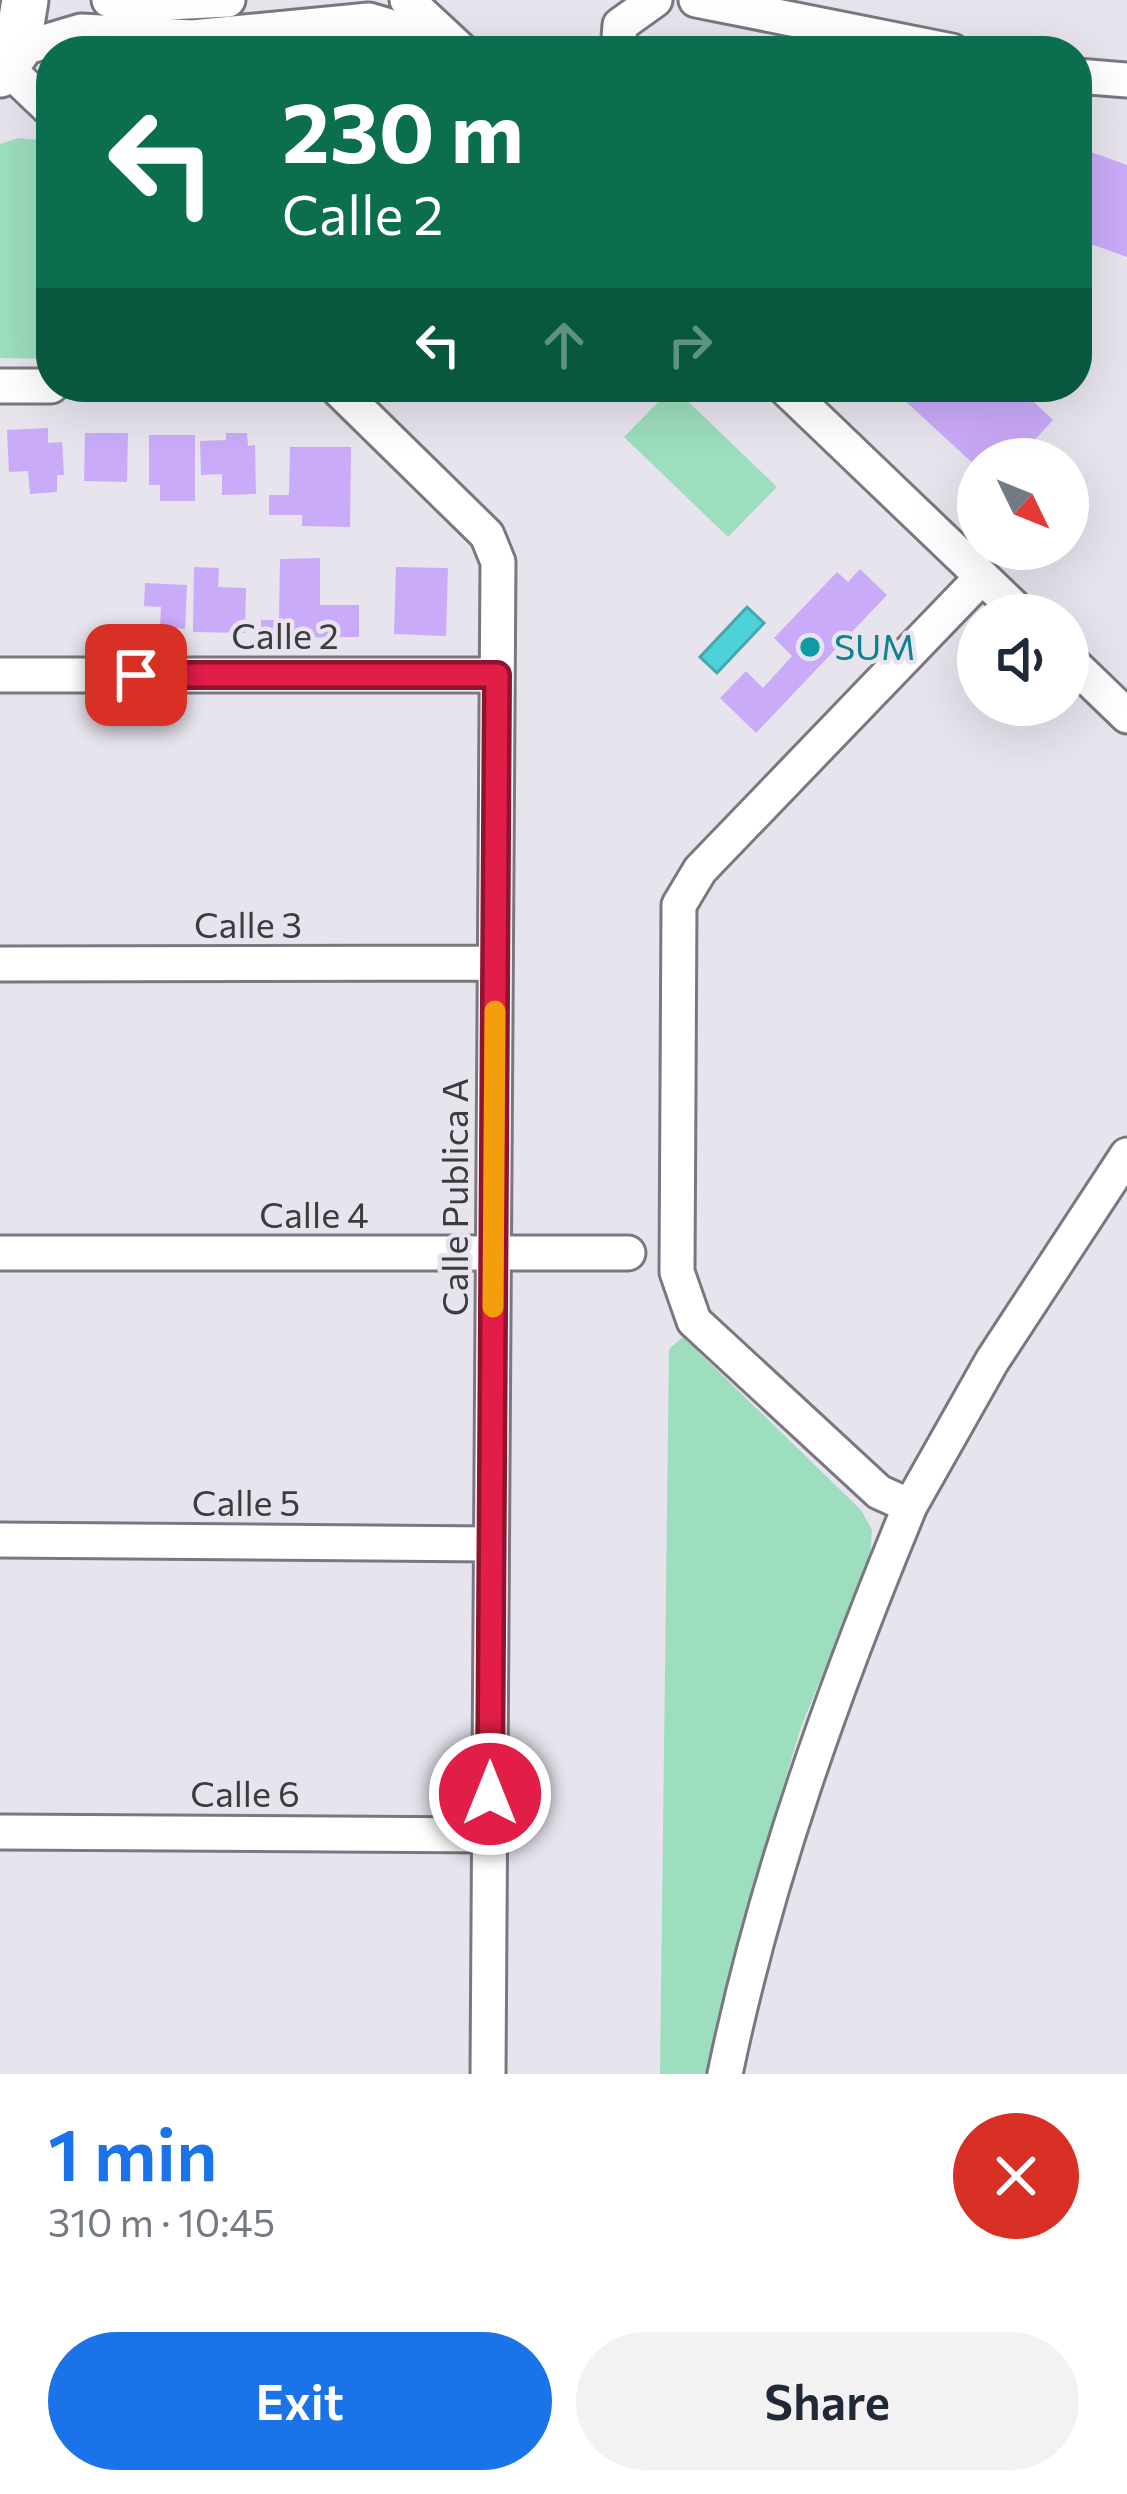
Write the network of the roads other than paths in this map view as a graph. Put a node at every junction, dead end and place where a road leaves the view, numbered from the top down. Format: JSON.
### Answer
{"nodes":[{"id":1,"x":25,"y":0,"type":"edge"},
{"id":2,"x":109,"y":0,"type":"edge"},
{"id":3,"x":228,"y":0,"type":"edge"},
{"id":4,"x":407,"y":0,"type":"edge"},
{"id":5,"x":655,"y":0,"type":"edge"},
{"id":6,"x":696,"y":0,"type":"edge"},
{"id":7,"x":70,"y":36,"type":"edge"},
{"id":8,"x":160,"y":36,"type":"edge"},
{"id":9,"x":212,"y":36,"type":"edge"},
{"id":10,"x":412,"y":36,"type":"edge"},
{"id":11,"x":432,"y":36,"type":"edge"},
{"id":12,"x":619,"y":36,"type":"edge"},
{"id":13,"x":877,"y":36,"type":"edge"},
{"id":14,"x":36,"y":51,"type":"edge"},
{"id":15,"x":8,"y":64,"type":"edge"},
{"id":16,"x":1092,"y":77,"type":"edge"},
{"id":17,"x":1127,"y":80,"type":"edge"},
{"id":18,"x":36,"y":94,"type":"edge"},
{"id":19,"x":0,"y":386,"type":"edge"},
{"id":20,"x":36,"y":386,"type":"edge"},
{"id":21,"x":351,"y":402,"type":"edge"},
{"id":22,"x":800,"y":402,"type":"edge"},
{"id":23,"x":982,"y":577,"type":"junction"},
{"id":24,"x":1000,"y":594,"type":"edge"},
{"id":25,"x":0,"y":675,"type":"edge"},
{"id":26,"x":497,"y":675,"type":"junction"},
{"id":27,"x":1089,"y":679,"type":"edge"},
{"id":28,"x":1127,"y":716,"type":"edge"},
{"id":29,"x":495,"y":963,"type":"junction"},
{"id":30,"x":0,"y":964,"type":"edge"},
{"id":31,"x":1127,"y":1155,"type":"edge"},
{"id":32,"x":0,"y":1252,"type":"edge"},
{"id":33,"x":628,"y":1253,"type":"dead end"},
{"id":34,"x":494,"y":1255,"type":"junction"},
{"id":35,"x":910,"y":1507,"type":"junction"},
{"id":36,"x":0,"y":1540,"type":"edge"},
{"id":37,"x":491,"y":1544,"type":"junction"},
{"id":38,"x":0,"y":1832,"type":"edge"},
{"id":39,"x":490,"y":1835,"type":"junction"},
{"id":40,"x":488,"y":2074,"type":"edge"},
{"id":41,"x":725,"y":2074,"type":"edge"}],
"edges":[{"from":1,"to":15,"type":"main road"},
{"from":2,"to":3,"type":"street"},
{"from":4,"to":11,"type":"street"},
{"from":5,"to":12,"type":"street"},
{"from":6,"to":13,"type":"street"},
{"from":7,"to":8,"type":"street"},
{"from":9,"to":10,"type":"street"},
{"from":14,"to":15,"type":"street"},
{"from":15,"to":18,"type":"street"},
{"from":16,"to":17,"type":"street"},
{"from":19,"to":20,"type":"street"},
{"from":21,"to":26,"type":"street","name":"Calle Publica A"},
{"from":22,"to":23,"type":"street"},
{"from":23,"to":24,"type":"street"},
{"from":23,"to":35,"type":"street"},
{"from":25,"to":26,"type":"street","name":"Calle 2"},
{"from":26,"to":29,"type":"street","name":"Calle Publica A"},
{"from":27,"to":28,"type":"street"},
{"from":29,"to":30,"type":"street","name":"Calle 3"},
{"from":29,"to":34,"type":"street","name":"Calle Publica A"},
{"from":31,"to":35,"type":"street"},
{"from":32,"to":34,"type":"street","name":"Calle 4"},
{"from":33,"to":34,"type":"street","name":"Calle 4"},
{"from":34,"to":37,"type":"street","name":"Calle Publica A"},
{"from":35,"to":41,"type":"street"},
{"from":36,"to":37,"type":"street","name":"Calle 5"},
{"from":37,"to":39,"type":"street","name":"Calle Publica A"},
{"from":38,"to":39,"type":"street","name":"Calle 6"},
{"from":39,"to":40,"type":"street","name":"Calle Publica A"}]}
